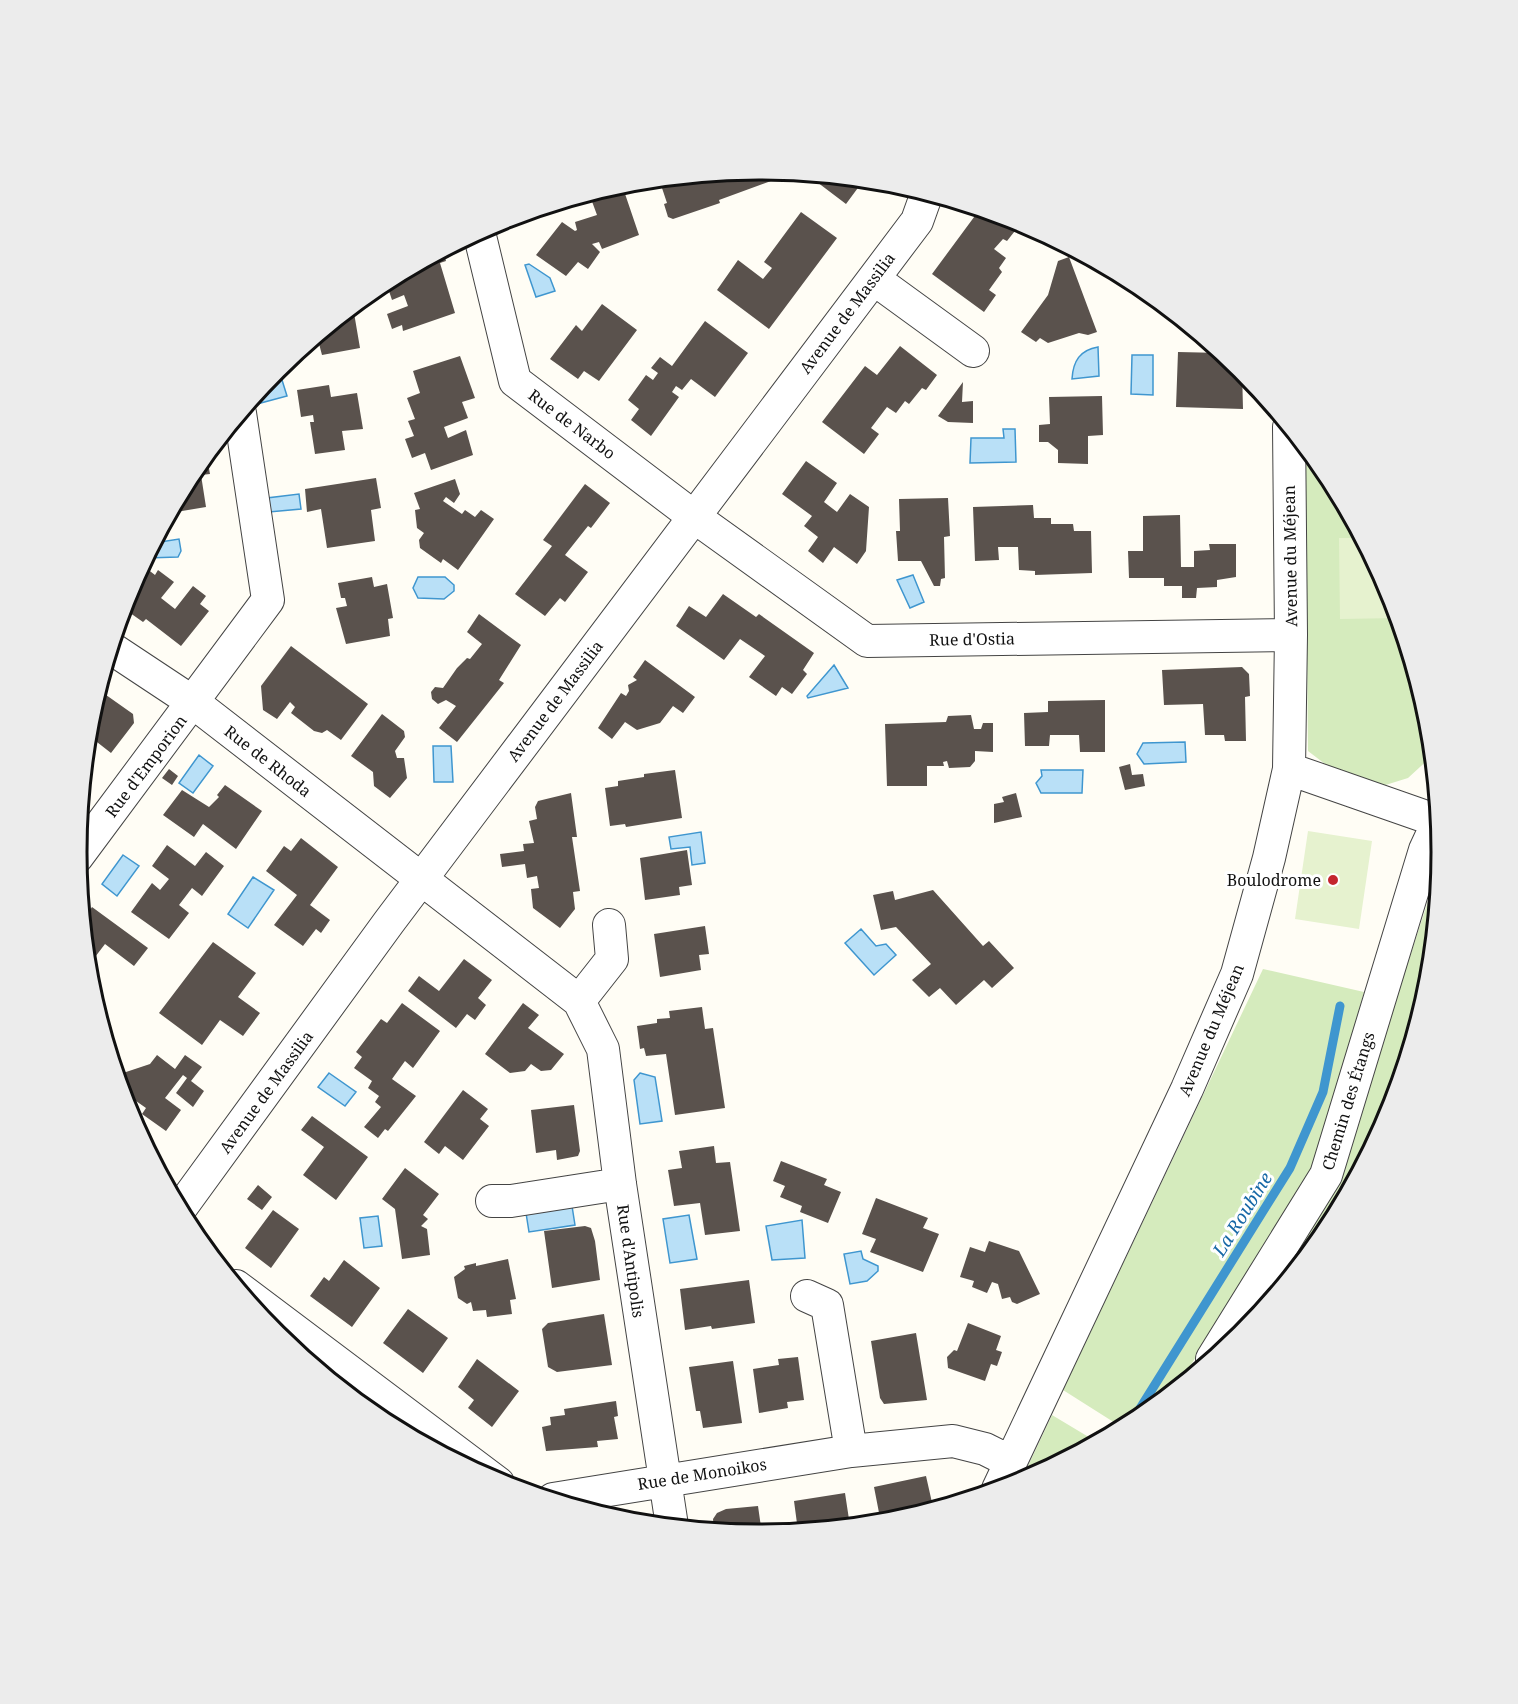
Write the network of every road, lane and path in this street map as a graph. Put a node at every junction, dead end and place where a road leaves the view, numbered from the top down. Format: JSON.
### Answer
{"nodes":[{"id":1,"x":924,"y":201,"type":"edge"},
{"id":2,"x":481,"y":240,"type":"edge"},
{"id":3,"x":874,"y":279,"type":"junction"},
{"id":4,"x":973,"y":351,"type":"dead end"},
{"id":5,"x":242,"y":424,"type":"edge"},
{"id":6,"x":1289,"y":440,"type":"edge"},
{"id":7,"x":693,"y":516,"type":"junction"},
{"id":8,"x":1291,"y":635,"type":"junction"},
{"id":9,"x":118,"y":653,"type":"edge"},
{"id":10,"x":194,"y":703,"type":"junction"},
{"id":11,"x":1289,"y":769,"type":"junction"},
{"id":12,"x":1430,"y":819,"type":"edge"},
{"id":13,"x":1431,"y":838,"type":"edge"},
{"id":14,"x":87,"y":844,"type":"edge"},
{"id":15,"x":421,"y":879,"type":"junction"},
{"id":16,"x":609,"y":925,"type":"dead end"},
{"id":17,"x":579,"y":1001,"type":"junction"},
{"id":18,"x":620,"y":1184,"type":"junction"},
{"id":19,"x":185,"y":1202,"type":"edge"},
{"id":20,"x":492,"y":1202,"type":"dead end"},
{"id":21,"x":807,"y":1296,"type":"dead end"},
{"id":22,"x":266,"y":1308,"type":"edge"},
{"id":23,"x":1229,"y":1332,"type":"edge"},
{"id":24,"x":851,"y":1450,"type":"junction"},
{"id":25,"x":458,"y":1453,"type":"edge"},
{"id":26,"x":1011,"y":1462,"type":"junction"},
{"id":27,"x":1004,"y":1478,"type":"edge"},
{"id":28,"x":664,"y":1479,"type":"junction"},
{"id":29,"x":569,"y":1496,"type":"edge"},
{"id":30,"x":671,"y":1518,"type":"edge"}],
"edges":[{"from":1,"to":3,"type":"street","name":"Avenue de Massilia"},
{"from":2,"to":7,"type":"street","name":"Rue de Narbo"},
{"from":3,"to":4,"type":"street"},
{"from":3,"to":7,"type":"street","name":"Avenue de Massilia"},
{"from":5,"to":10,"type":"street","name":"Rue d'Emporion"},
{"from":6,"to":8,"type":"street","name":"Avenue du Méjean"},
{"from":7,"to":8,"type":"street","name":"Rue d'Ostia"},
{"from":7,"to":15,"type":"street","name":"Avenue de Massilia"},
{"from":8,"to":11,"type":"street","name":"Avenue du Méjean"},
{"from":9,"to":10,"type":"street","name":"Rue de Rhoda"},
{"from":10,"to":14,"type":"street","name":"Rue d'Emporion"},
{"from":10,"to":15,"type":"street","name":"Rue de Rhoda"},
{"from":11,"to":12,"type":"street"},
{"from":11,"to":26,"type":"street","name":"Avenue du Méjean"},
{"from":13,"to":23,"type":"street","name":"Chemin des Étangs"},
{"from":15,"to":17,"type":"street","name":"Rue d'Antipolis"},
{"from":15,"to":19,"type":"street","name":"Avenue de Massilia"},
{"from":16,"to":17,"type":"street"},
{"from":17,"to":18,"type":"street","name":"Rue d'Antipolis"},
{"from":18,"to":20,"type":"street"},
{"from":18,"to":28,"type":"street","name":"Rue d'Antipolis"},
{"from":21,"to":24,"type":"street"},
{"from":22,"to":25,"type":"street"},
{"from":24,"to":26,"type":"street","name":"Rue de Monoikos"},
{"from":24,"to":28,"type":"street","name":"Rue de Monoikos"},
{"from":26,"to":27,"type":"street","name":"Avenue du Méjean"},
{"from":28,"to":29,"type":"street","name":"Rue de Monoikos"},
{"from":28,"to":30,"type":"street","name":"Rue d'Antipolis"}]}
